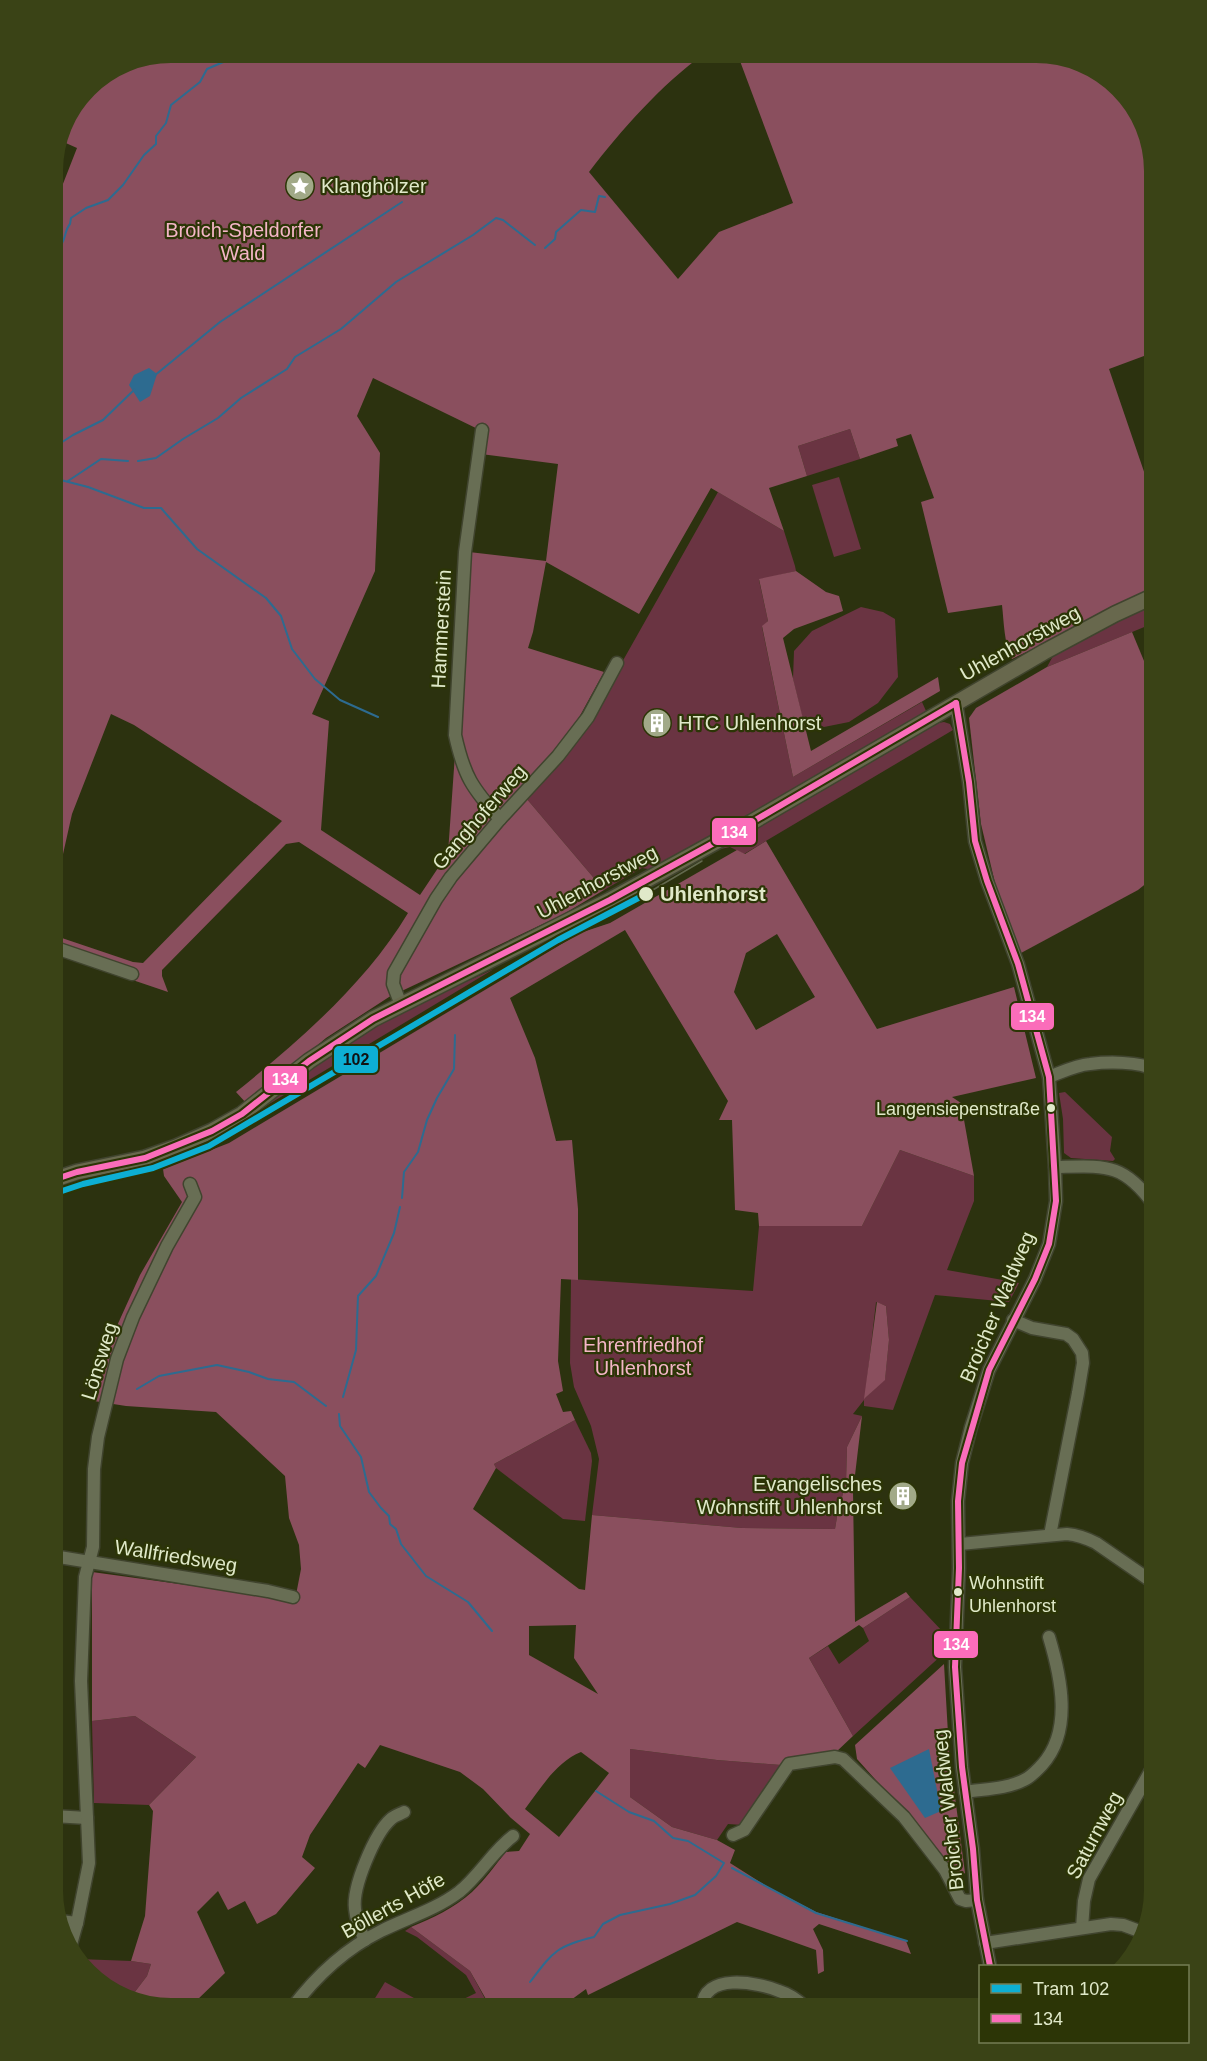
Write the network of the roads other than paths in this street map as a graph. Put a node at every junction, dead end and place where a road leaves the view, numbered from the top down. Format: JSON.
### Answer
{"nodes":[{"id":1,"x":482,"y":430,"type":"dead end"},
{"id":2,"x":1144,"y":601,"type":"edge"},
{"id":3,"x":617,"y":663,"type":"dead end"},
{"id":4,"x":956,"y":703,"type":"junction"},
{"id":5,"x":500,"y":819,"type":"junction"},
{"id":6,"x":63,"y":950,"type":"edge"},
{"id":7,"x":132,"y":974,"type":"dead end"},
{"id":8,"x":401,"y":1005,"type":"junction"},
{"id":9,"x":1144,"y":1065,"type":"edge"},
{"id":10,"x":1049,"y":1077,"type":"junction"},
{"id":11,"x":1055,"y":1167,"type":"junction"},
{"id":12,"x":63,"y":1177,"type":"edge"},
{"id":13,"x":190,"y":1184,"type":"dead end"},
{"id":14,"x":1144,"y":1191,"type":"edge"},
{"id":15,"x":1012,"y":1320,"type":"junction"},
{"id":16,"x":1050,"y":1535,"type":"junction"},
{"id":17,"x":960,"y":1544,"type":"junction"},
{"id":18,"x":63,"y":1558,"type":"edge"},
{"id":19,"x":88,"y":1562,"type":"junction"},
{"id":20,"x":1144,"y":1576,"type":"edge"},
{"id":21,"x":293,"y":1597,"type":"dead end"},
{"id":22,"x":1049,"y":1637,"type":"dead end"},
{"id":23,"x":1144,"y":1784,"type":"edge"},
{"id":24,"x":965,"y":1792,"type":"junction"},
{"id":25,"x":404,"y":1812,"type":"dead end"},
{"id":26,"x":63,"y":1817,"type":"edge"},
{"id":27,"x":87,"y":1818,"type":"junction"},
{"id":28,"x":733,"y":1835,"type":"dead end"},
{"id":29,"x":513,"y":1836,"type":"dead end"},
{"id":30,"x":977,"y":1900,"type":"junction"},
{"id":31,"x":68,"y":1922,"type":"edge"},
{"id":32,"x":77,"y":1923,"type":"junction"},
{"id":33,"x":1082,"y":1928,"type":"junction"},
{"id":34,"x":1136,"y":1930,"type":"edge"},
{"id":35,"x":73,"y":1936,"type":"edge"},
{"id":36,"x":365,"y":1940,"type":"junction"},
{"id":37,"x":985,"y":1943,"type":"junction"},
{"id":38,"x":990,"y":1965,"type":"edge"},
{"id":39,"x":300,"y":1998,"type":"edge"},
{"id":40,"x":703,"y":1998,"type":"edge"},
{"id":41,"x":791,"y":1998,"type":"edge"}],
"edges":[{"from":1,"to":5,"type":"street","name":"Hammerstein"},
{"from":2,"to":4,"type":"main road","name":"Uhlenhorstweg"},
{"from":3,"to":5,"type":"street","name":"Ganghoferweg"},
{"from":4,"to":8,"type":"main road","name":"Uhlenhorstweg"},
{"from":4,"to":10,"type":"street","name":"Broicher Waldweg"},
{"from":5,"to":8,"type":"street","name":"Ganghoferweg"},
{"from":6,"to":7,"type":"street"},
{"from":8,"to":12,"type":"main road","name":"Uhlenhorstweg"},
{"from":9,"to":10,"type":"street"},
{"from":10,"to":11,"type":"street","name":"Broicher Waldweg"},
{"from":11,"to":14,"type":"street"},
{"from":11,"to":15,"type":"street","name":"Broicher Waldweg"},
{"from":13,"to":19,"type":"street","name":"Lönsweg"},
{"from":15,"to":16,"type":"street"},
{"from":15,"to":17,"type":"street","name":"Broicher Waldweg"},
{"from":16,"to":17,"type":"street"},
{"from":16,"to":20,"type":"street"},
{"from":17,"to":24,"type":"street","name":"Broicher Waldweg"},
{"from":18,"to":19,"type":"street","name":"Wallfriedsweg"},
{"from":19,"to":21,"type":"street","name":"Wallfriedsweg"},
{"from":19,"to":27,"type":"street","name":"Lönsweg"},
{"from":22,"to":24,"type":"street"},
{"from":23,"to":33,"type":"street","name":"Saturnweg"},
{"from":24,"to":30,"type":"street","name":"Broicher Waldweg"},
{"from":25,"to":36,"type":"street"},
{"from":26,"to":27,"type":"street"},
{"from":27,"to":32,"type":"street","name":"Lönsweg"},
{"from":28,"to":30,"type":"street","name":"Broicher Waldweg"},
{"from":29,"to":36,"type":"street","name":"Böllerts Höfe"},
{"from":30,"to":37,"type":"street","name":"Broicher Waldweg"},
{"from":31,"to":32,"type":"street"},
{"from":32,"to":35,"type":"street","name":"Lönsweg"},
{"from":33,"to":34,"type":"street"},
{"from":33,"to":37,"type":"street"},
{"from":36,"to":39,"type":"street","name":"Böllerts Höfe"},
{"from":37,"to":38,"type":"street","name":"Broicher Waldweg"},
{"from":40,"to":41,"type":"street"}]}
